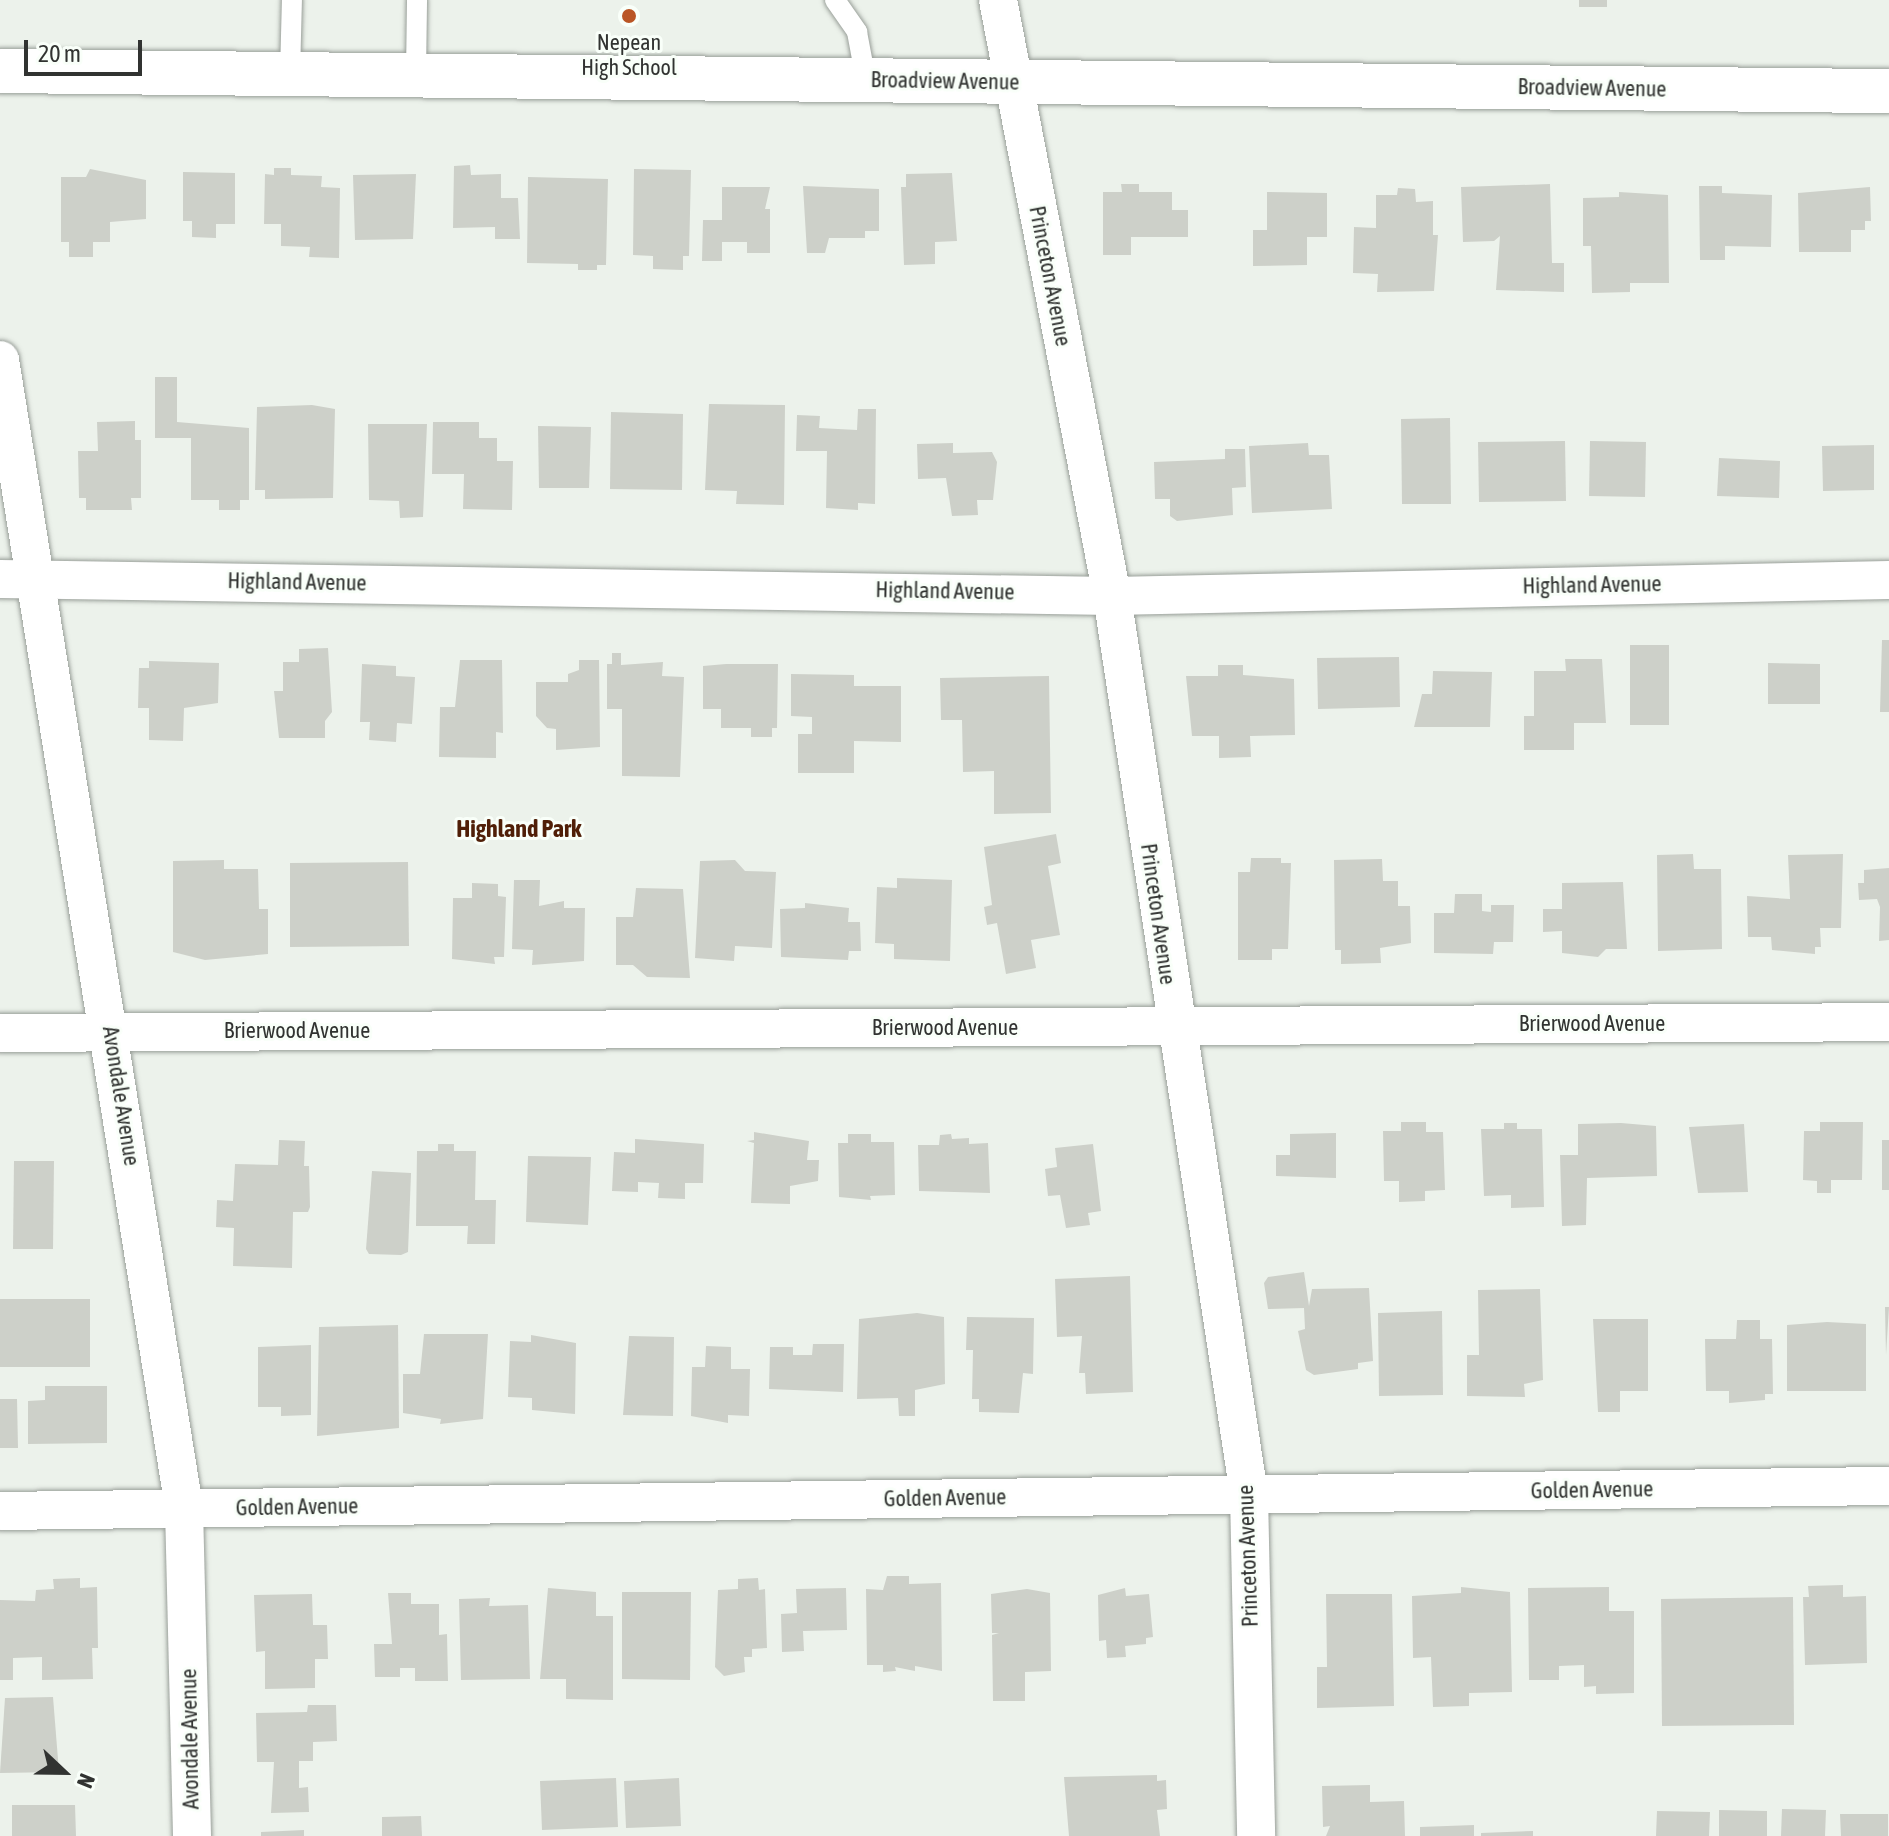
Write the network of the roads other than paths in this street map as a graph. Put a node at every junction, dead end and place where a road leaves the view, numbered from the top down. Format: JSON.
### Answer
{"nodes":[{"id":1,"x":292,"y":0,"type":"edge"},
{"id":2,"x":417,"y":0,"type":"edge"},
{"id":3,"x":835,"y":0,"type":"edge"},
{"id":4,"x":998,"y":0,"type":"edge"},
{"id":5,"x":0,"y":71,"type":"edge"},
{"id":6,"x":290,"y":74,"type":"junction"},
{"id":7,"x":416,"y":74,"type":"junction"},
{"id":8,"x":866,"y":80,"type":"junction"},
{"id":9,"x":1010,"y":83,"type":"junction"},
{"id":10,"x":1889,"y":91,"type":"edge"},
{"id":11,"x":0,"y":360,"type":"edge"},
{"id":12,"x":18,"y":579,"type":"edge"},
{"id":13,"x":1889,"y":580,"type":"edge"},
{"id":14,"x":1112,"y":596,"type":"junction"},
{"id":15,"x":1889,"y":1022,"type":"edge"},
{"id":16,"x":1175,"y":1027,"type":"junction"},
{"id":17,"x":0,"y":1033,"type":"edge"},
{"id":18,"x":111,"y":1033,"type":"junction"},
{"id":19,"x":1889,"y":1486,"type":"edge"},
{"id":20,"x":1249,"y":1494,"type":"junction"},
{"id":21,"x":184,"y":1508,"type":"junction"},
{"id":22,"x":0,"y":1511,"type":"edge"},
{"id":23,"x":192,"y":1836,"type":"edge"},
{"id":24,"x":1256,"y":1836,"type":"edge"}],
"edges":[{"from":1,"to":6,"type":"lane"},
{"from":2,"to":7,"type":"lane"},
{"from":3,"to":8,"type":"lane"},
{"from":4,"to":9,"type":"street","name":"Princeton Avenue"},
{"from":5,"to":6,"type":"street","name":"Broadview Avenue"},
{"from":6,"to":7,"type":"street","name":"Broadview Avenue"},
{"from":7,"to":8,"type":"street","name":"Broadview Avenue"},
{"from":8,"to":9,"type":"street","name":"Broadview Avenue"},
{"from":9,"to":10,"type":"street","name":"Broadview Avenue"},
{"from":9,"to":14,"type":"street","name":"Princeton Avenue"},
{"from":11,"to":12,"type":"street","name":"Avondale Avenue"},
{"from":12,"to":14,"type":"street","name":"Highland Avenue"},
{"from":12,"to":18,"type":"street","name":"Avondale Avenue"},
{"from":13,"to":14,"type":"street","name":"Highland Avenue"},
{"from":14,"to":16,"type":"street","name":"Princeton Avenue"},
{"from":15,"to":16,"type":"street","name":"Brierwood Avenue"},
{"from":16,"to":18,"type":"street","name":"Brierwood Avenue"},
{"from":16,"to":20,"type":"street","name":"Princeton Avenue"},
{"from":17,"to":18,"type":"street","name":"Brierwood Avenue"},
{"from":18,"to":21,"type":"street","name":"Avondale Avenue"},
{"from":19,"to":20,"type":"street","name":"Golden Avenue"},
{"from":20,"to":21,"type":"street","name":"Golden Avenue"},
{"from":20,"to":24,"type":"street","name":"Princeton Avenue"},
{"from":21,"to":22,"type":"street","name":"Golden Avenue"},
{"from":21,"to":23,"type":"street","name":"Avondale Avenue"}]}
